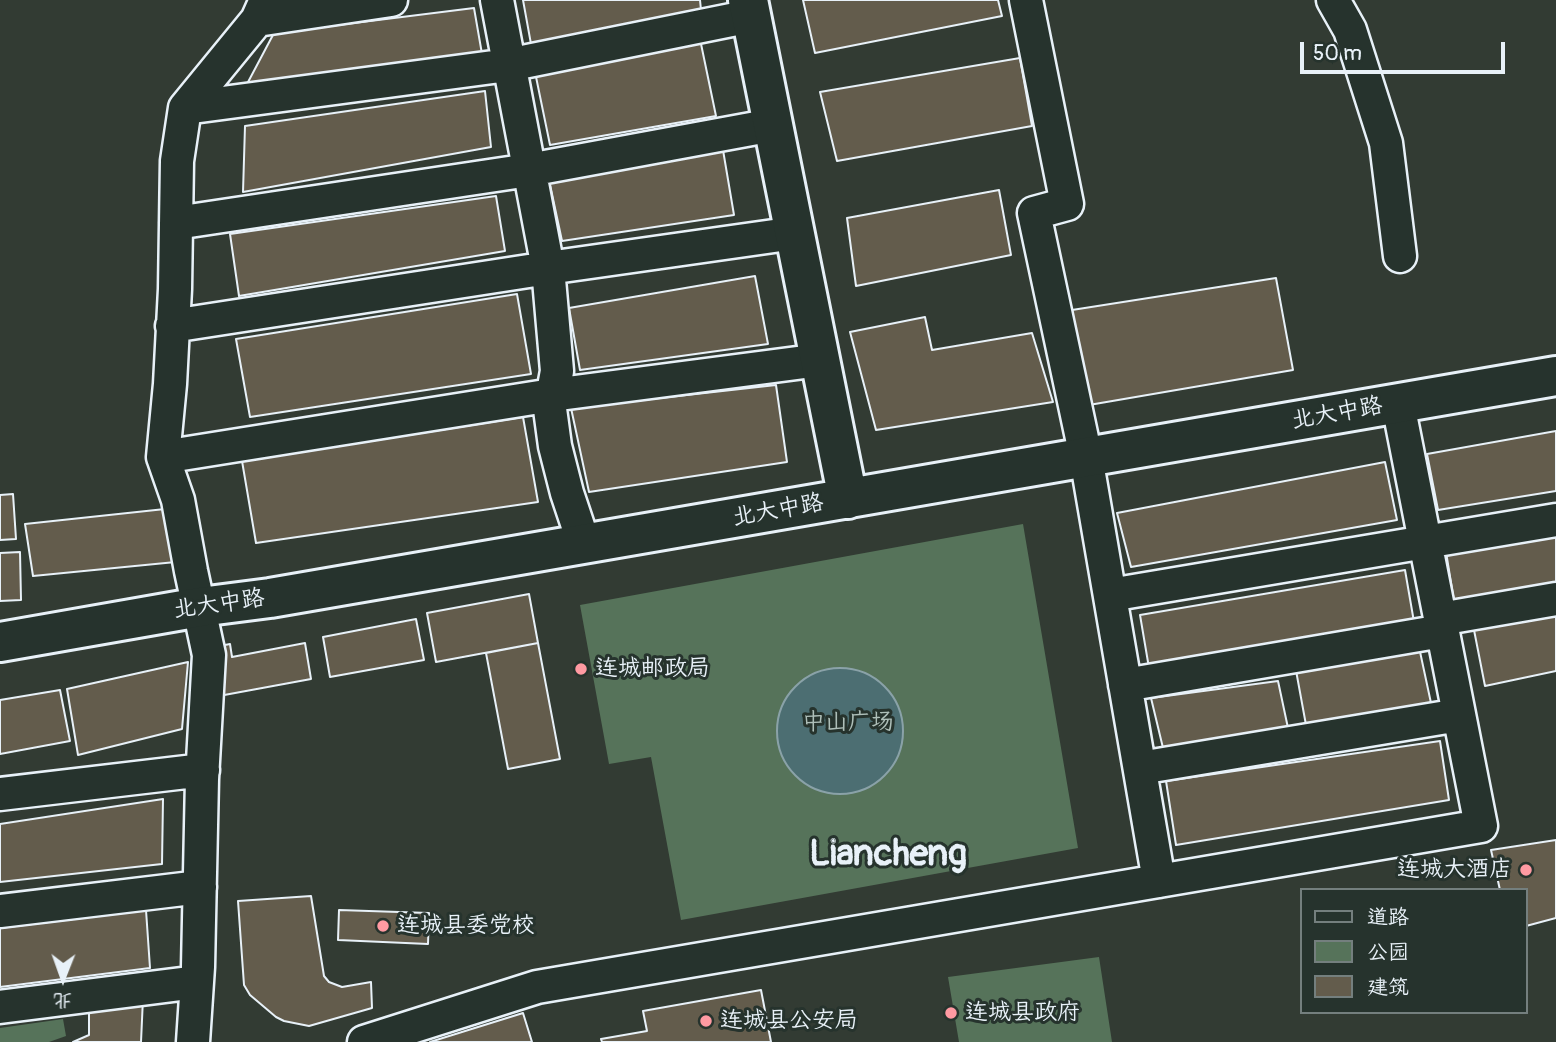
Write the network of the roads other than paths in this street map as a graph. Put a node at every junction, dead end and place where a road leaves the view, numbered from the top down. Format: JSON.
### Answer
{"nodes":[{"id":1,"x":391,"y":0,"type":"edge"},
{"id":2,"x":497,"y":0,"type":"edge"},
{"id":3,"x":1026,"y":0,"type":"edge"},
{"id":4,"x":1333,"y":0,"type":"edge"},
{"id":5,"x":750,"y":8,"type":"edge"},
{"id":6,"x":261,"y":10,"type":"edge"},
{"id":7,"x":509,"y":65,"type":"junction"},
{"id":8,"x":185,"y":108,"type":"junction"},
{"id":9,"x":773,"y":125,"type":"junction"},
{"id":10,"x":529,"y":170,"type":"junction"},
{"id":11,"x":176,"y":223,"type":"junction"},
{"id":12,"x":795,"y":233,"type":"junction"},
{"id":13,"x":1400,"y":256,"type":"dead end"},
{"id":14,"x":548,"y":268,"type":"junction"},
{"id":15,"x":172,"y":326,"type":"junction"},
{"id":16,"x":820,"y":360,"type":"junction"},
{"id":17,"x":1556,"y":376,"type":"edge"},
{"id":18,"x":552,"y":395,"type":"junction"},
{"id":19,"x":1398,"y":404,"type":"junction"},
{"id":20,"x":163,"y":457,"type":"junction"},
{"id":21,"x":1086,"y":457,"type":"junction"},
{"id":22,"x":848,"y":499,"type":"junction"},
{"id":23,"x":1556,"y":520,"type":"edge"},
{"id":24,"x":1425,"y":541,"type":"junction"},
{"id":25,"x":584,"y":544,"type":"junction"},
{"id":26,"x":1110,"y":595,"type":"junction"},
{"id":27,"x":1556,"y":599,"type":"edge"},
{"id":28,"x":200,"y":607,"type":"junction"},
{"id":29,"x":1441,"y":625,"type":"junction"},
{"id":30,"x":0,"y":642,"type":"edge"},
{"id":31,"x":1125,"y":685,"type":"junction"},
{"id":32,"x":1459,"y":715,"type":"junction"},
{"id":33,"x":1140,"y":768,"type":"junction"},
{"id":34,"x":203,"y":770,"type":"junction"},
{"id":35,"x":0,"y":794,"type":"edge"},
{"id":36,"x":1159,"y":881,"type":"junction"},
{"id":37,"x":200,"y":887,"type":"junction"},
{"id":38,"x":0,"y":911,"type":"edge"},
{"id":39,"x":197,"y":982,"type":"junction"},
{"id":40,"x":0,"y":1007,"type":"edge"},
{"id":41,"x":193,"y":1042,"type":"edge"},
{"id":42,"x":364,"y":1042,"type":"edge"}],
"edges":[{"from":1,"to":6,"type":"street"},
{"from":2,"to":7,"type":"street"},
{"from":3,"to":21,"type":"street"},
{"from":4,"to":13,"type":"street"},
{"from":5,"to":7,"type":"street"},
{"from":5,"to":9,"type":"main road"},
{"from":6,"to":8,"type":"street"},
{"from":7,"to":8,"type":"street"},
{"from":7,"to":10,"type":"street"},
{"from":8,"to":11,"type":"street"},
{"from":9,"to":10,"type":"street"},
{"from":9,"to":12,"type":"main road"},
{"from":10,"to":11,"type":"street"},
{"from":10,"to":14,"type":"street"},
{"from":11,"to":15,"type":"street"},
{"from":12,"to":14,"type":"street"},
{"from":12,"to":16,"type":"main road"},
{"from":14,"to":15,"type":"street"},
{"from":14,"to":18,"type":"street"},
{"from":15,"to":20,"type":"street"},
{"from":16,"to":18,"type":"street"},
{"from":16,"to":22,"type":"main road"},
{"from":17,"to":19,"type":"main road","name":"北大中路"},
{"from":18,"to":20,"type":"street"},
{"from":18,"to":25,"type":"street"},
{"from":19,"to":21,"type":"main road","name":"北大中路"},
{"from":19,"to":24,"type":"street"},
{"from":20,"to":28,"type":"street"},
{"from":21,"to":22,"type":"main road","name":"北大中路"},
{"from":21,"to":26,"type":"street"},
{"from":22,"to":25,"type":"main road","name":"北大中路"},
{"from":23,"to":24,"type":"street"},
{"from":24,"to":26,"type":"street"},
{"from":24,"to":29,"type":"street"},
{"from":25,"to":28,"type":"main road","name":"北大中路"},
{"from":26,"to":31,"type":"street"},
{"from":27,"to":29,"type":"street"},
{"from":28,"to":30,"type":"main road","name":"北大中路"},
{"from":28,"to":34,"type":"street"},
{"from":29,"to":31,"type":"street"},
{"from":29,"to":32,"type":"street"},
{"from":31,"to":33,"type":"street"},
{"from":32,"to":33,"type":"street"},
{"from":32,"to":36,"type":"street"},
{"from":33,"to":36,"type":"street"},
{"from":34,"to":35,"type":"street"},
{"from":34,"to":37,"type":"street"},
{"from":36,"to":42,"type":"street"},
{"from":37,"to":38,"type":"street"},
{"from":37,"to":39,"type":"street"},
{"from":39,"to":40,"type":"street"},
{"from":39,"to":41,"type":"street"}]}
